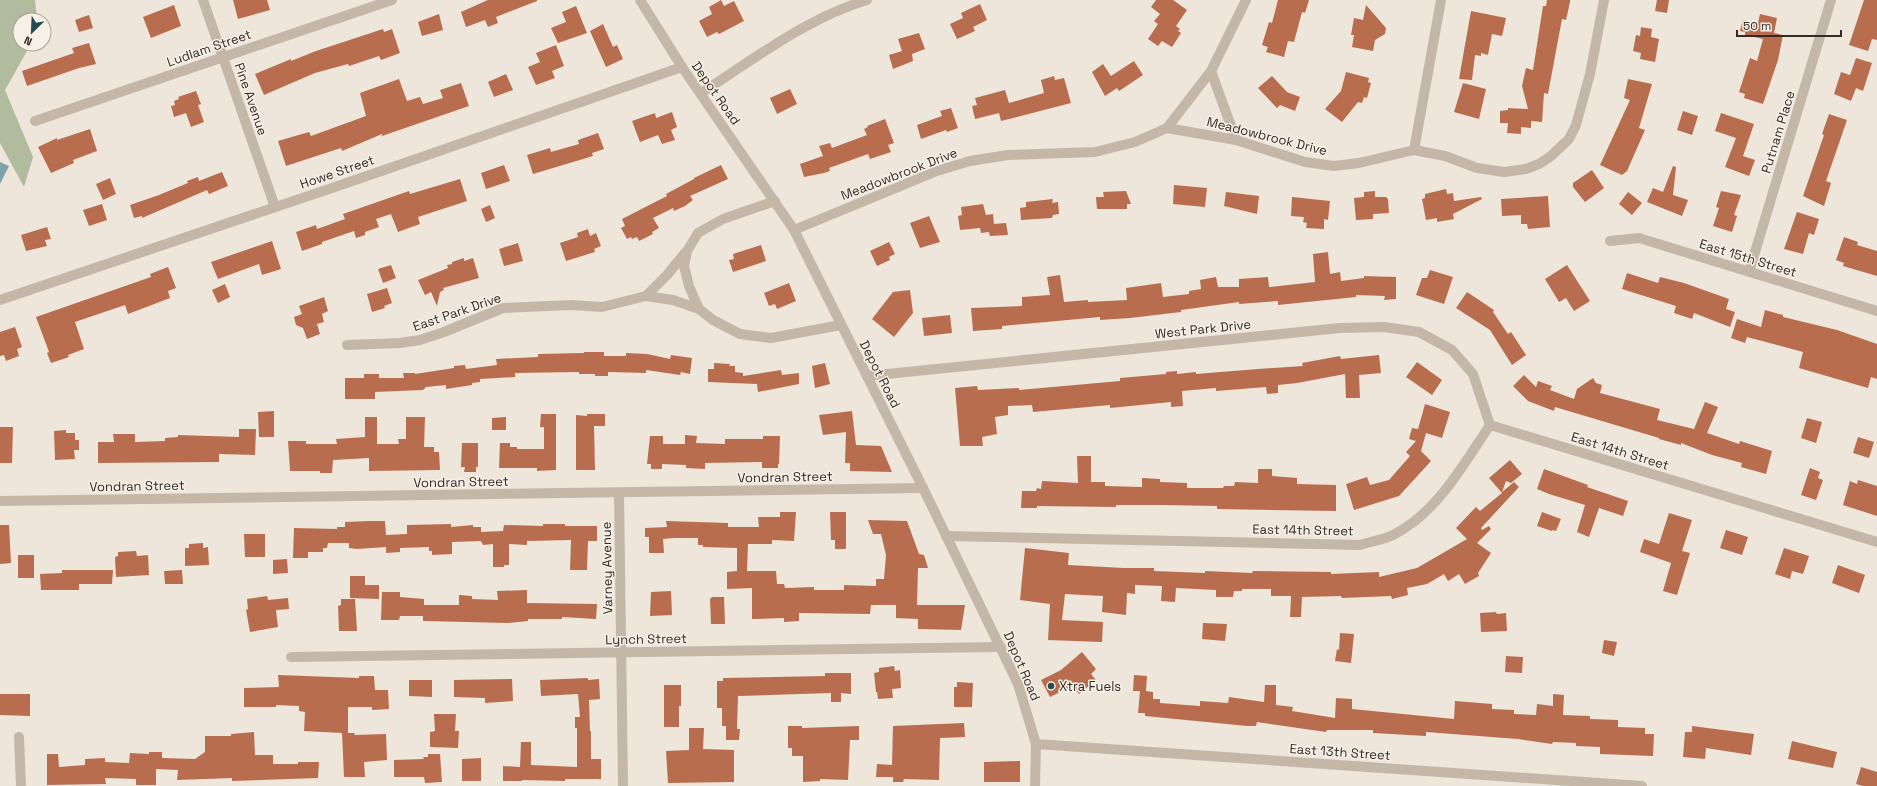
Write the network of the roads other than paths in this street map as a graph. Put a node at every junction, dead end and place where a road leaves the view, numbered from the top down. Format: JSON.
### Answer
{"nodes":[{"id":1,"x":203,"y":0,"type":"edge"},
{"id":2,"x":392,"y":0,"type":"edge"},
{"id":3,"x":640,"y":0,"type":"edge"},
{"id":4,"x":867,"y":0,"type":"edge"},
{"id":5,"x":1246,"y":0,"type":"edge"},
{"id":6,"x":1441,"y":0,"type":"edge"},
{"id":7,"x":1604,"y":0,"type":"edge"},
{"id":8,"x":1831,"y":0,"type":"edge"},
{"id":9,"x":223,"y":57,"type":"junction"},
{"id":10,"x":682,"y":67,"type":"junction"},
{"id":11,"x":1211,"y":71,"type":"junction"},
{"id":12,"x":701,"y":93,"type":"junction"},
{"id":13,"x":35,"y":121,"type":"dead end"},
{"id":14,"x":1167,"y":128,"type":"junction"},
{"id":15,"x":1236,"y":140,"type":"junction"},
{"id":16,"x":1414,"y":150,"type":"junction"},
{"id":17,"x":775,"y":201,"type":"junction"},
{"id":18,"x":275,"y":207,"type":"junction"},
{"id":19,"x":794,"y":230,"type":"junction"},
{"id":20,"x":1610,"y":241,"type":"dead end"},
{"id":21,"x":687,"y":251,"type":"junction"},
{"id":22,"x":1749,"y":272,"type":"junction"},
{"id":23,"x":646,"y":296,"type":"junction"},
{"id":24,"x":0,"y":300,"type":"edge"},
{"id":25,"x":699,"y":309,"type":"junction"},
{"id":26,"x":1877,"y":311,"type":"edge"},
{"id":27,"x":841,"y":325,"type":"junction"},
{"id":28,"x":347,"y":345,"type":"dead end"},
{"id":29,"x":867,"y":376,"type":"junction"},
{"id":30,"x":1490,"y":425,"type":"junction"},
{"id":31,"x":923,"y":488,"type":"junction"},
{"id":32,"x":619,"y":493,"type":"junction"},
{"id":33,"x":0,"y":501,"type":"edge"},
{"id":34,"x":946,"y":536,"type":"junction"},
{"id":35,"x":1877,"y":542,"type":"edge"},
{"id":36,"x":1001,"y":647,"type":"junction"},
{"id":37,"x":621,"y":652,"type":"junction"},
{"id":38,"x":291,"y":657,"type":"dead end"},
{"id":39,"x":19,"y":737,"type":"dead end"},
{"id":40,"x":1036,"y":744,"type":"junction"},
{"id":41,"x":21,"y":786,"type":"edge"},
{"id":42,"x":623,"y":786,"type":"edge"},
{"id":43,"x":1035,"y":786,"type":"edge"},
{"id":44,"x":1642,"y":786,"type":"edge"}],
"edges":[{"from":1,"to":9,"type":"street","name":"Pine Avenue"},
{"from":2,"to":9,"type":"street","name":"Ludlam Street"},
{"from":3,"to":10,"type":"street","name":"Depot Road"},
{"from":4,"to":12,"type":"street"},
{"from":5,"to":11,"type":"street"},
{"from":6,"to":16,"type":"street"},
{"from":7,"to":16,"type":"street","name":"Meadowbrook Drive"},
{"from":8,"to":22,"type":"street","name":"Putnam Place"},
{"from":9,"to":13,"type":"street","name":"Ludlam Street"},
{"from":9,"to":18,"type":"street","name":"Pine Avenue"},
{"from":10,"to":12,"type":"street","name":"Depot Road"},
{"from":10,"to":18,"type":"street","name":"Howe Street"},
{"from":11,"to":14,"type":"street"},
{"from":11,"to":15,"type":"street"},
{"from":12,"to":17,"type":"street","name":"Depot Road"},
{"from":14,"to":15,"type":"street","name":"Meadowbrook Drive"},
{"from":14,"to":19,"type":"street","name":"Meadowbrook Drive"},
{"from":15,"to":16,"type":"street","name":"Meadowbrook Drive"},
{"from":17,"to":19,"type":"street","name":"Depot Road"},
{"from":17,"to":21,"type":"street","name":"East Park Drive"},
{"from":18,"to":24,"type":"street","name":"Howe Street"},
{"from":19,"to":27,"type":"street","name":"Depot Road"},
{"from":20,"to":22,"type":"street","name":"East 15th Street"},
{"from":21,"to":23,"type":"street","name":"East Park Drive"},
{"from":21,"to":25,"type":"street","name":"East Park Drive"},
{"from":22,"to":26,"type":"street","name":"East 15th Street"},
{"from":23,"to":25,"type":"street","name":"East Park Drive"},
{"from":23,"to":28,"type":"street","name":"East Park Drive"},
{"from":25,"to":27,"type":"street","name":"East Park Drive"},
{"from":27,"to":29,"type":"street","name":"Depot Road"},
{"from":29,"to":30,"type":"street","name":"West Park Drive"},
{"from":29,"to":31,"type":"street","name":"Depot Road"},
{"from":30,"to":34,"type":"street","name":"East 14th Street"},
{"from":30,"to":35,"type":"street","name":"East 14th Street"},
{"from":31,"to":32,"type":"street","name":"Vondran Street"},
{"from":31,"to":34,"type":"street","name":"Depot Road"},
{"from":32,"to":33,"type":"street","name":"Vondran Street"},
{"from":32,"to":37,"type":"street","name":"Varney Avenue"},
{"from":34,"to":36,"type":"street","name":"Depot Road"},
{"from":36,"to":37,"type":"street","name":"Lynch Street"},
{"from":36,"to":40,"type":"street","name":"Depot Road"},
{"from":37,"to":38,"type":"street","name":"Lynch Street"},
{"from":37,"to":42,"type":"street","name":"Varney Avenue"},
{"from":39,"to":41,"type":"street"},
{"from":40,"to":43,"type":"street","name":"Depot Road"},
{"from":40,"to":44,"type":"street","name":"East 13th Street"}]}
